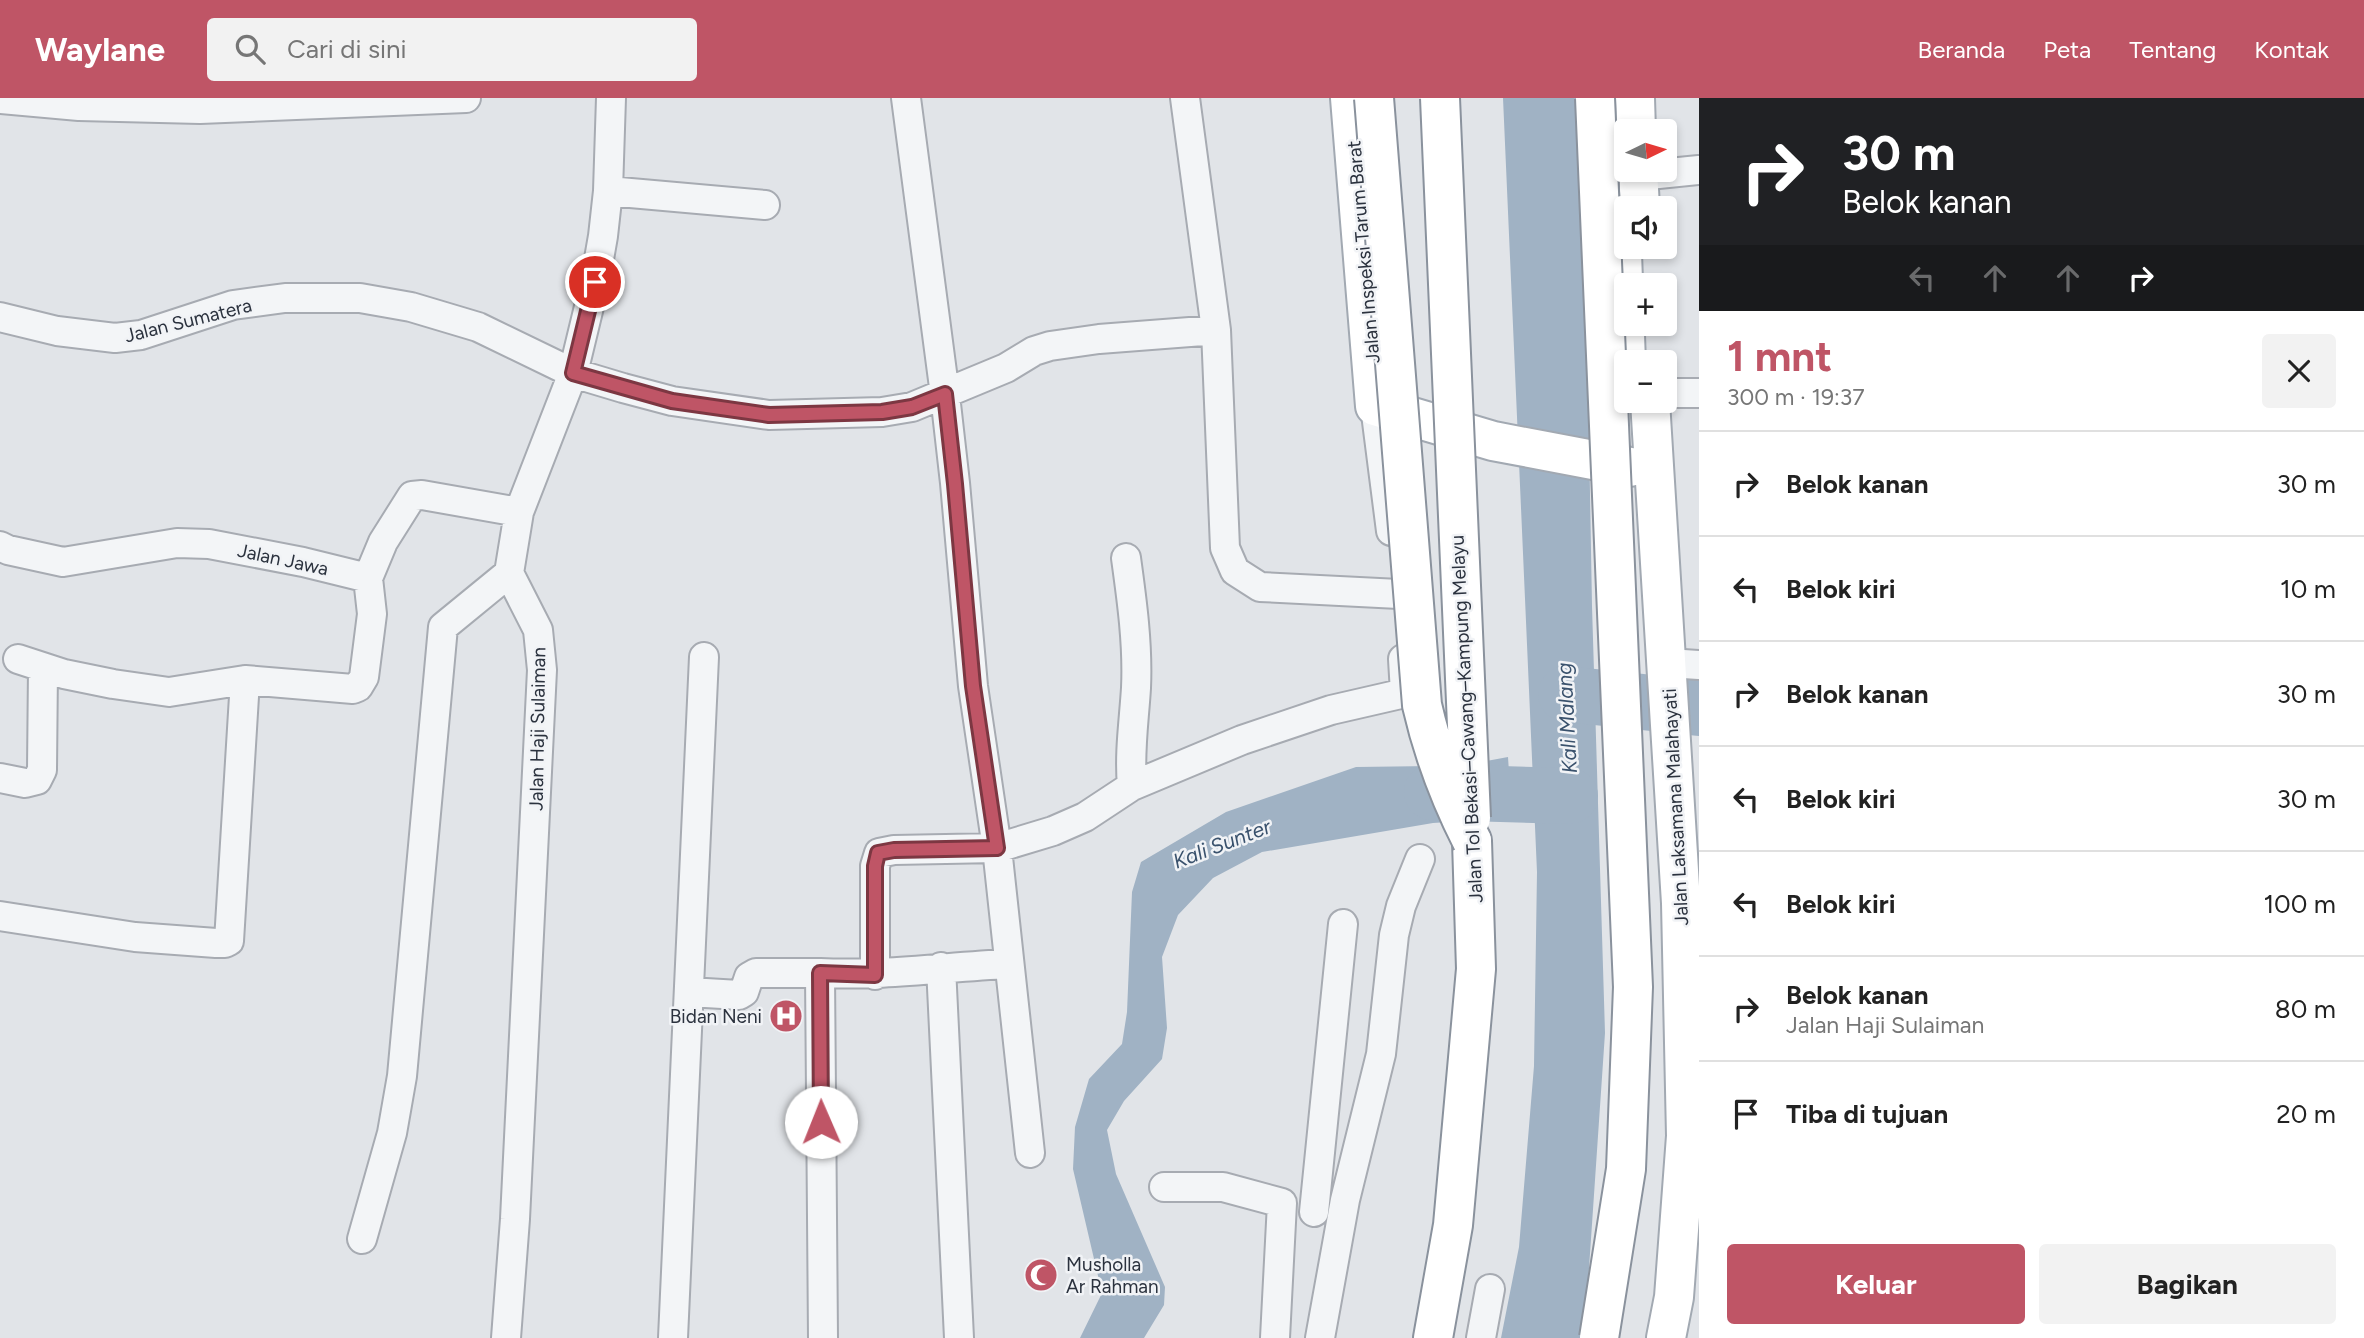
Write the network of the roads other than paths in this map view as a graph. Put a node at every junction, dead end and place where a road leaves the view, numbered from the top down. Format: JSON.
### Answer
{"nodes":[{"id":1,"x":466,"y":98,"type":"edge"},
{"id":2,"x":611,"y":98,"type":"edge"},
{"id":3,"x":906,"y":98,"type":"edge"},
{"id":4,"x":1185,"y":98,"type":"edge"},
{"id":5,"x":1350,"y":98,"type":"edge"},
{"id":6,"x":1374,"y":98,"type":"edge"},
{"id":7,"x":1440,"y":98,"type":"edge"},
{"id":8,"x":1595,"y":98,"type":"edge"},
{"id":9,"x":1635,"y":98,"type":"edge"},
{"id":10,"x":0,"y":99,"type":"edge"},
{"id":11,"x":1636,"y":119,"type":"edge"},
{"id":12,"x":1699,"y":170,"type":"edge"},
{"id":13,"x":1639,"y":185,"type":"edge"},
{"id":14,"x":608,"y":191,"type":"junction"},
{"id":15,"x":765,"y":205,"type":"dead end"},
{"id":16,"x":1622,"y":259,"type":"edge"},
{"id":17,"x":0,"y":317,"type":"edge"},
{"id":18,"x":1216,"y":330,"type":"junction"},
{"id":19,"x":1626,"y":350,"type":"edge"},
{"id":20,"x":573,"y":373,"type":"junction"},
{"id":21,"x":1677,"y":393,"type":"edge"},
{"id":22,"x":1699,"y":393,"type":"edge"},
{"id":23,"x":945,"y":394,"type":"junction"},
{"id":24,"x":1391,"y":411,"type":"junction"},
{"id":25,"x":1627,"y":413,"type":"edge"},
{"id":26,"x":1651,"y":413,"type":"edge"},
{"id":27,"x":1625,"y":466,"type":"junction"},
{"id":28,"x":519,"y":512,"type":"junction"},
{"id":29,"x":0,"y":546,"type":"edge"},
{"id":30,"x":1126,"y":558,"type":"dead end"},
{"id":31,"x":509,"y":573,"type":"junction"},
{"id":32,"x":368,"y":578,"type":"junction"},
{"id":33,"x":1399,"y":594,"type":"junction"},
{"id":34,"x":704,"y":657,"type":"dead end"},
{"id":35,"x":1676,"y":674,"type":"edge"},
{"id":36,"x":245,"y":680,"type":"junction"},
{"id":37,"x":0,"y":778,"type":"edge"},
{"id":38,"x":1132,"y":786,"type":"junction"},
{"id":39,"x":1472,"y":841,"type":"junction"},
{"id":40,"x":997,"y":848,"type":"junction"},
{"id":41,"x":1420,"y":859,"type":"dead end"},
{"id":42,"x":0,"y":916,"type":"edge"},
{"id":43,"x":1343,"y":924,"type":"dead end"},
{"id":44,"x":1009,"y":964,"type":"junction"},
{"id":45,"x":941,"y":967,"type":"junction"},
{"id":46,"x":820,"y":973,"type":"junction"},
{"id":47,"x":875,"y":975,"type":"junction"},
{"id":48,"x":688,"y":992,"type":"junction"},
{"id":49,"x":1030,"y":1153,"type":"dead end"},
{"id":50,"x":1164,"y":1187,"type":"dead end"},
{"id":51,"x":1282,"y":1203,"type":"junction"},
{"id":52,"x":1314,"y":1212,"type":"junction"},
{"id":53,"x":1339,"y":1233,"type":"junction"},
{"id":54,"x":362,"y":1239,"type":"dead end"},
{"id":55,"x":1490,"y":1289,"type":"dead end"},
{"id":56,"x":506,"y":1338,"type":"edge"},
{"id":57,"x":673,"y":1338,"type":"edge"},
{"id":58,"x":823,"y":1338,"type":"edge"},
{"id":59,"x":959,"y":1338,"type":"edge"},
{"id":60,"x":1275,"y":1338,"type":"edge"},
{"id":61,"x":1320,"y":1338,"type":"edge"},
{"id":62,"x":1433,"y":1338,"type":"edge"},
{"id":63,"x":1481,"y":1338,"type":"edge"},
{"id":64,"x":1599,"y":1338,"type":"edge"},
{"id":65,"x":1666,"y":1338,"type":"edge"}],
"edges":[{"from":1,"to":10,"type":"street"},
{"from":2,"to":14,"type":"street"},
{"from":3,"to":23,"type":"street"},
{"from":4,"to":18,"type":"street"},
{"from":5,"to":24,"type":"main road","name":"Jalan Inspeksi Tarum Barat"},
{"from":6,"to":39,"type":"main road","bridge":true},
{"from":7,"to":39,"type":"main road","name":"Jalan Tol Bekasi–Cawang–Kampung Melayu","bridge":true},
{"from":8,"to":64,"type":"main road","bridge":true},
{"from":9,"to":11,"type":"main road"},
{"from":12,"to":13,"type":"street"},
{"from":14,"to":15,"type":"street"},
{"from":14,"to":20,"type":"street"},
{"from":16,"to":19,"type":"main road"},
{"from":17,"to":20,"type":"street","name":"Jalan Sumatera"},
{"from":18,"to":23,"type":"street","name":"Jalan Sumatera"},
{"from":18,"to":33,"type":"street"},
{"from":20,"to":23,"type":"street","name":"Jalan Sumatera"},
{"from":20,"to":28,"type":"street"},
{"from":21,"to":22,"type":"street"},
{"from":23,"to":40,"type":"street"},
{"from":24,"to":27,"type":"main road","bridge":true},
{"from":24,"to":33,"type":"street"},
{"from":25,"to":27,"type":"main road"},
{"from":26,"to":35,"type":"main road","name":"Jalan Laksamana Malahayati"},
{"from":27,"to":35,"type":"main road"},
{"from":28,"to":31,"type":"street"},
{"from":28,"to":32,"type":"street"},
{"from":29,"to":32,"type":"street","name":"Jalan Jawa"},
{"from":30,"to":38,"type":"street"},
{"from":31,"to":54,"type":"street"},
{"from":31,"to":56,"type":"street","name":"Jalan Haji Sulaiman"},
{"from":32,"to":36,"type":"street"},
{"from":33,"to":38,"type":"street"},
{"from":34,"to":48,"type":"street"},
{"from":35,"to":65,"type":"main road","name":"Jalan Laksamana Malahayati"},
{"from":36,"to":37,"type":"street"},
{"from":36,"to":42,"type":"street"},
{"from":38,"to":40,"type":"street"},
{"from":39,"to":62,"type":"main road","name":"Jalan Tol Bekasi–Cawang–Kampung Melayu"},
{"from":40,"to":44,"type":"street"},
{"from":40,"to":47,"type":"street"},
{"from":41,"to":53,"type":"street"},
{"from":43,"to":52,"type":"street"},
{"from":44,"to":45,"type":"street"},
{"from":44,"to":49,"type":"street"},
{"from":45,"to":47,"type":"street"},
{"from":45,"to":59,"type":"street"},
{"from":46,"to":47,"type":"street"},
{"from":46,"to":48,"type":"street"},
{"from":46,"to":58,"type":"street"},
{"from":48,"to":57,"type":"street"},
{"from":50,"to":51,"type":"street"},
{"from":51,"to":52,"type":"street"},
{"from":51,"to":60,"type":"street"},
{"from":52,"to":53,"type":"street"},
{"from":53,"to":61,"type":"street"},
{"from":55,"to":63,"type":"street"}]}
